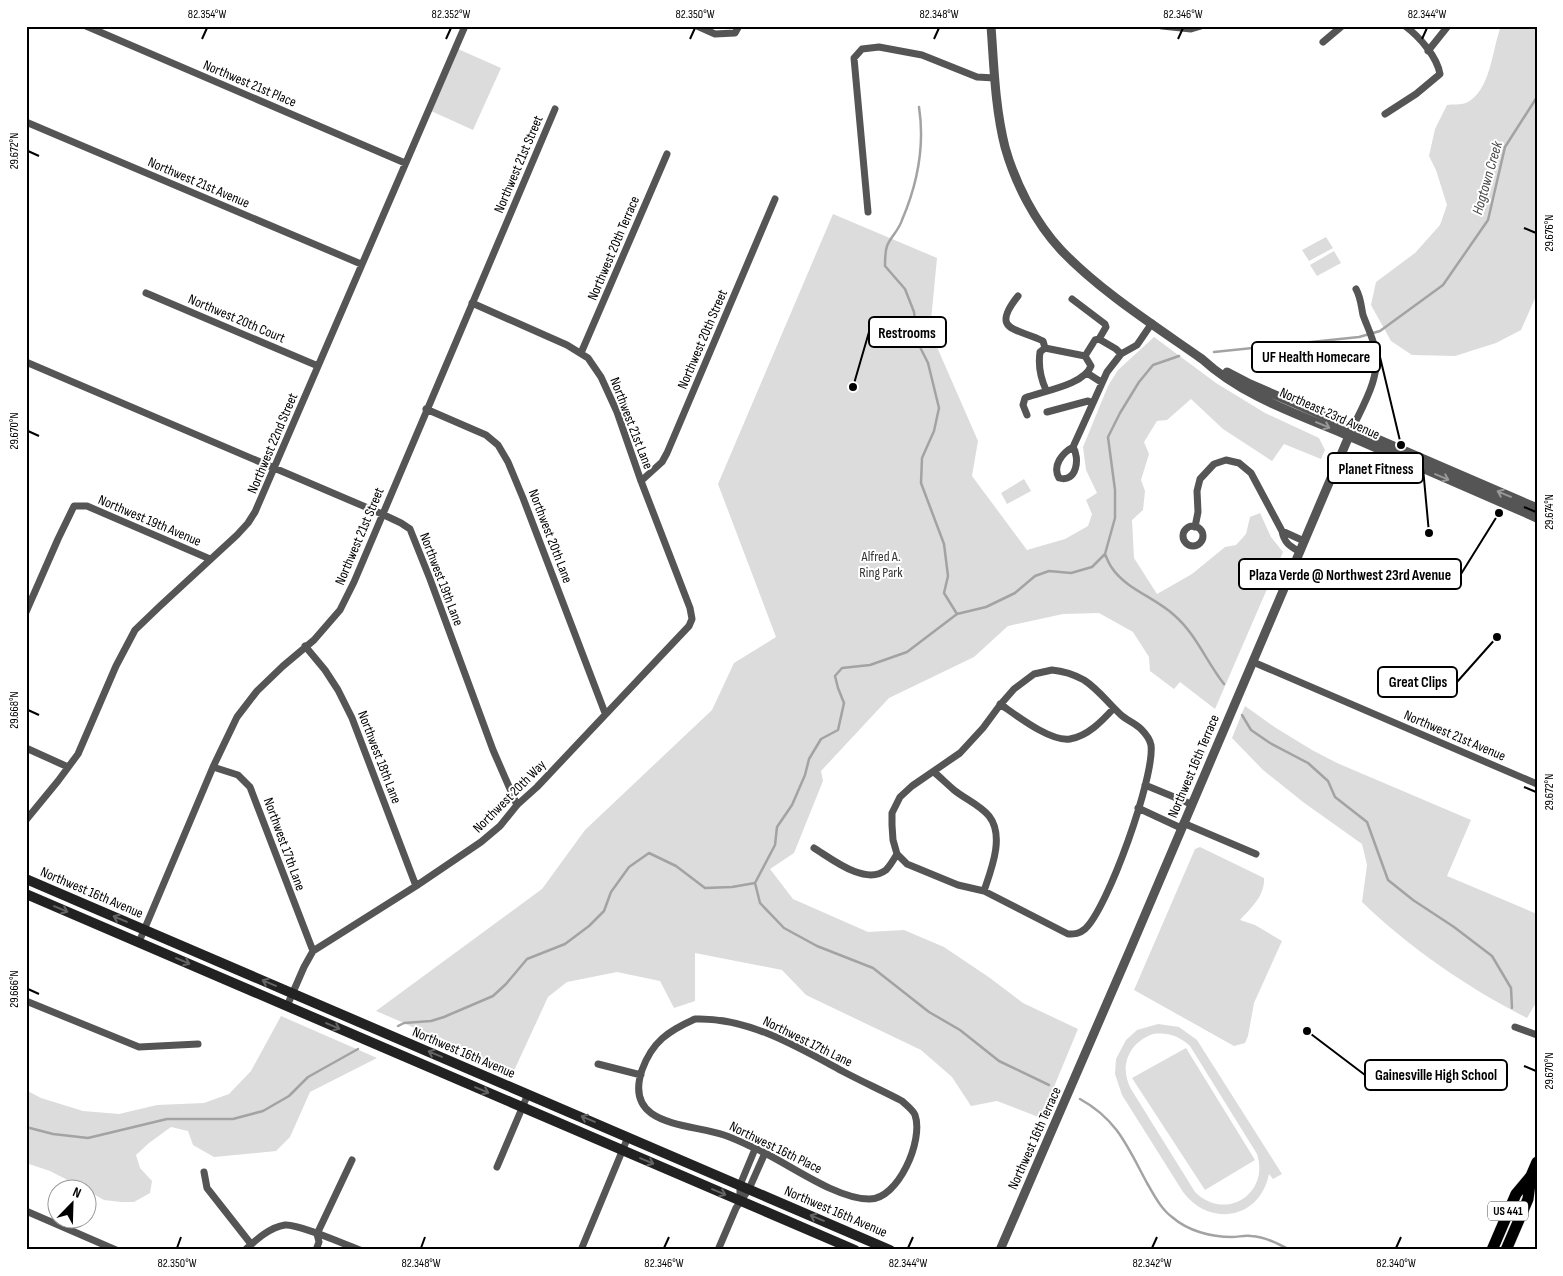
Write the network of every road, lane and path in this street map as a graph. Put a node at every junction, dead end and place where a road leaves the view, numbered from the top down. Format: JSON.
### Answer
{"nodes":[{"id":1,"x":86,"y":26,"type":"edge"},
{"id":2,"x":465,"y":26,"type":"edge"},
{"id":3,"x":697,"y":26,"type":"edge"},
{"id":4,"x":739,"y":26,"type":"edge"},
{"id":5,"x":991,"y":26,"type":"edge"},
{"id":6,"x":1162,"y":26,"type":"edge"},
{"id":7,"x":1201,"y":26,"type":"edge"},
{"id":8,"x":1342,"y":26,"type":"edge"},
{"id":9,"x":1405,"y":26,"type":"edge"},
{"id":10,"x":1448,"y":26,"type":"edge"},
{"id":11,"x":1323,"y":42,"type":"dead end"},
{"id":12,"x":1428,"y":51,"type":"junction"},
{"id":13,"x":995,"y":78,"type":"junction"},
{"id":14,"x":555,"y":109,"type":"dead end"},
{"id":15,"x":1385,"y":114,"type":"dead end"},
{"id":16,"x":26,"y":122,"type":"edge"},
{"id":17,"x":667,"y":154,"type":"dead end"},
{"id":18,"x":405,"y":163,"type":"junction"},
{"id":19,"x":775,"y":200,"type":"dead end"},
{"id":20,"x":868,"y":212,"type":"dead end"},
{"id":21,"x":361,"y":264,"type":"junction"},
{"id":22,"x":1356,"y":289,"type":"dead end"},
{"id":23,"x":146,"y":293,"type":"dead end"},
{"id":24,"x":1018,"y":296,"type":"dead end"},
{"id":25,"x":1072,"y":299,"type":"dead end"},
{"id":26,"x":472,"y":303,"type":"junction"},
{"id":27,"x":1152,"y":324,"type":"junction"},
{"id":28,"x":1099,"y":339,"type":"junction"},
{"id":29,"x":1045,"y":348,"type":"junction"},
{"id":30,"x":581,"y":353,"type":"junction"},
{"id":31,"x":1120,"y":354,"type":"junction"},
{"id":32,"x":1085,"y":356,"type":"junction"},
{"id":33,"x":26,"y":362,"type":"edge"},
{"id":34,"x":318,"y":366,"type":"junction"},
{"id":35,"x":1087,"y":373,"type":"junction"},
{"id":36,"x":1101,"y":382,"type":"junction"},
{"id":37,"x":1046,"y":390,"type":"junction"},
{"id":38,"x":1093,"y":403,"type":"junction"},
{"id":39,"x":426,"y":409,"type":"junction"},
{"id":40,"x":1047,"y":412,"type":"dead end"},
{"id":41,"x":1027,"y":415,"type":"dead end"},
{"id":42,"x":1351,"y":432,"type":"junction"},
{"id":43,"x":1073,"y":447,"type":"dead end"},
{"id":44,"x":274,"y":468,"type":"junction"},
{"id":45,"x":641,"y":481,"type":"junction"},
{"id":46,"x":1537,"y":508,"type":"edge"},
{"id":47,"x":382,"y":514,"type":"junction"},
{"id":48,"x":1537,"y":518,"type":"edge"},
{"id":49,"x":1195,"y":527,"type":"dead end"},
{"id":50,"x":1282,"y":531,"type":"junction"},
{"id":51,"x":1304,"y":541,"type":"junction"},
{"id":52,"x":1300,"y":552,"type":"junction"},
{"id":53,"x":210,"y":559,"type":"junction"},
{"id":54,"x":26,"y":612,"type":"edge"},
{"id":55,"x":692,"y":619,"type":"joint"},
{"id":56,"x":305,"y":646,"type":"junction"},
{"id":57,"x":1253,"y":662,"type":"junction"},
{"id":58,"x":1000,"y":704,"type":"junction"},
{"id":59,"x":1114,"y":708,"type":"junction"},
{"id":60,"x":605,"y":713,"type":"junction"},
{"id":61,"x":26,"y":748,"type":"edge"},
{"id":62,"x":68,"y":767,"type":"junction"},
{"id":63,"x":213,"y":767,"type":"junction"},
{"id":64,"x":934,"y":772,"type":"junction"},
{"id":65,"x":1537,"y":784,"type":"edge"},
{"id":66,"x":1145,"y":785,"type":"junction"},
{"id":67,"x":1191,"y":804,"type":"junction"},
{"id":68,"x":517,"y":805,"type":"junction"},
{"id":69,"x":1138,"y":808,"type":"junction"},
{"id":70,"x":26,"y":820,"type":"edge"},
{"id":71,"x":1182,"y":825,"type":"junction"},
{"id":72,"x":814,"y":848,"type":"dead end"},
{"id":73,"x":898,"y":854,"type":"junction"},
{"id":74,"x":1256,"y":854,"type":"dead end"},
{"id":75,"x":26,"y":879,"type":"edge"},
{"id":76,"x":416,"y":886,"type":"junction"},
{"id":77,"x":984,"y":891,"type":"junction"},
{"id":78,"x":26,"y":894,"type":"edge"},
{"id":79,"x":144,"y":929,"type":"junction"},
{"id":80,"x":139,"y":942,"type":"junction"},
{"id":81,"x":313,"y":951,"type":"junction"},
{"id":82,"x":292,"y":993,"type":"junction"},
{"id":83,"x":26,"y":1001,"type":"edge"},
{"id":84,"x":287,"y":1006,"type":"junction"},
{"id":85,"x":1515,"y":1027,"type":"dead end"},
{"id":86,"x":1537,"y":1035,"type":"edge"},
{"id":87,"x":409,"y":1043,"type":"junction"},
{"id":88,"x":198,"y":1044,"type":"dead end"},
{"id":89,"x":403,"y":1056,"type":"junction"},
{"id":90,"x":598,"y":1064,"type":"dead end"},
{"id":91,"x":641,"y":1075,"type":"junction"},
{"id":92,"x":528,"y":1094,"type":"junction"},
{"id":93,"x":522,"y":1107,"type":"junction"},
{"id":94,"x":628,"y":1137,"type":"junction"},
{"id":95,"x":755,"y":1149,"type":"junction"},
{"id":96,"x":622,"y":1151,"type":"junction"},
{"id":97,"x":765,"y":1153,"type":"junction"},
{"id":98,"x":352,"y":1160,"type":"dead end"},
{"id":99,"x":1537,"y":1162,"type":"edge"},
{"id":100,"x":497,"y":1168,"type":"dead end"},
{"id":101,"x":204,"y":1172,"type":"dead end"},
{"id":102,"x":1531,"y":1176,"type":"junction"},
{"id":103,"x":898,"y":1182,"type":"joint"},
{"id":104,"x":744,"y":1187,"type":"junction"},
{"id":105,"x":1516,"y":1194,"type":"junction"},
{"id":106,"x":740,"y":1200,"type":"junction"},
{"id":107,"x":26,"y":1211,"type":"edge"},
{"id":108,"x":318,"y":1234,"type":"junction"},
{"id":109,"x":862,"y":1238,"type":"junction"},
{"id":110,"x":251,"y":1244,"type":"junction"},
{"id":111,"x":116,"y":1250,"type":"edge"},
{"id":112,"x":245,"y":1250,"type":"edge"},
{"id":113,"x":316,"y":1250,"type":"edge"},
{"id":114,"x":360,"y":1250,"type":"edge"},
{"id":115,"x":581,"y":1250,"type":"edge"},
{"id":116,"x":718,"y":1250,"type":"edge"},
{"id":117,"x":856,"y":1250,"type":"edge"},
{"id":118,"x":890,"y":1250,"type":"edge"},
{"id":119,"x":1000,"y":1250,"type":"edge"},
{"id":120,"x":1492,"y":1250,"type":"edge"},
{"id":121,"x":1500,"y":1250,"type":"edge"},
{"id":122,"x":1506,"y":1250,"type":"edge"}],
"edges":[{"from":1,"to":18,"type":"street","name":"Northwest 21st Place"},
{"from":2,"to":18,"type":"street","name":"Northwest 22nd Street"},
{"from":3,"to":4,"type":"street"},
{"from":5,"to":13,"type":"street","name":"Northeast 23rd Avenue"},
{"from":6,"to":7,"type":"street"},
{"from":8,"to":11,"type":"street"},
{"from":9,"to":12,"type":"street"},
{"from":10,"to":12,"type":"street"},
{"from":12,"to":15,"type":"street"},
{"from":13,"to":20,"type":"street"},
{"from":13,"to":27,"type":"street","name":"Northeast 23rd Avenue"},
{"from":14,"to":26,"type":"street","name":"Northwest 21st Street"},
{"from":16,"to":21,"type":"street","name":"Northwest 21st Avenue"},
{"from":17,"to":30,"type":"street","name":"Northwest 20th Terrace"},
{"from":18,"to":21,"type":"street","name":"Northwest 22nd Street"},
{"from":19,"to":45,"type":"street","name":"Northwest 20th Street"},
{"from":21,"to":34,"type":"street","name":"Northwest 22nd Street"},
{"from":22,"to":42,"type":"street","name":"Northwest 16th Terrace"},
{"from":23,"to":34,"type":"street","name":"Northwest 20th Court"},
{"from":24,"to":29,"type":"street"},
{"from":25,"to":28,"type":"street"},
{"from":26,"to":30,"type":"street","name":"Northwest 21st Lane"},
{"from":26,"to":39,"type":"street","name":"Northwest 21st Street"},
{"from":27,"to":31,"type":"street"},
{"from":27,"to":42,"type":"street","name":"Northeast 23rd Avenue"},
{"from":28,"to":31,"type":"street"},
{"from":28,"to":32,"type":"street"},
{"from":29,"to":32,"type":"street"},
{"from":29,"to":37,"type":"street"},
{"from":30,"to":45,"type":"street","name":"Northwest 21st Lane"},
{"from":31,"to":36,"type":"street"},
{"from":32,"to":35,"type":"street"},
{"from":33,"to":44,"type":"street","name":"Northwest 19th Lane"},
{"from":34,"to":44,"type":"street","name":"Northwest 22nd Street"},
{"from":35,"to":36,"type":"street"},
{"from":35,"to":37,"type":"street"},
{"from":36,"to":38,"type":"street"},
{"from":37,"to":41,"type":"street"},
{"from":38,"to":40,"type":"street"},
{"from":38,"to":43,"type":"street"},
{"from":39,"to":47,"type":"street","name":"Northwest 21st Street"},
{"from":39,"to":60,"type":"street","name":"Northwest 20th Lane"},
{"from":46,"to":42,"type":"street","name":"Northeast 23rd Avenue","one_way":true},
{"from":42,"to":48,"type":"street","name":"Northeast 23rd Avenue","one_way":true},
{"from":42,"to":51,"type":"street","name":"Northwest 16th Terrace"},
{"from":44,"to":47,"type":"street","name":"Northwest 19th Lane"},
{"from":44,"to":53,"type":"street","name":"Northwest 22nd Street"},
{"from":45,"to":55,"type":"street","name":"Northwest 21st Lane"},
{"from":47,"to":56,"type":"street","name":"Northwest 21st Street"},
{"from":47,"to":68,"type":"street","name":"Northwest 19th Lane"},
{"from":49,"to":50,"type":"street"},
{"from":50,"to":51,"type":"street"},
{"from":50,"to":52,"type":"street"},
{"from":51,"to":52,"type":"street","name":"Northwest 16th Terrace"},
{"from":52,"to":57,"type":"street","name":"Northwest 16th Terrace"},
{"from":53,"to":54,"type":"street","name":"Northwest 19th Avenue"},
{"from":53,"to":62,"type":"street","name":"Northwest 22nd Street"},
{"from":55,"to":60,"type":"street","name":"Northwest 20th Way"},
{"from":56,"to":63,"type":"street","name":"Northwest 21st Street"},
{"from":56,"to":76,"type":"street","name":"Northwest 18th Lane"},
{"from":57,"to":65,"type":"street","name":"Northwest 21st Avenue"},
{"from":57,"to":67,"type":"street","name":"Northwest 16th Terrace"},
{"from":58,"to":59,"type":"street"},
{"from":58,"to":59,"type":"street"},
{"from":58,"to":64,"type":"street"},
{"from":59,"to":66,"type":"street"},
{"from":60,"to":68,"type":"street","name":"Northwest 20th Way"},
{"from":61,"to":62,"type":"street"},
{"from":62,"to":70,"type":"street","name":"Northwest 22nd Street"},
{"from":63,"to":79,"type":"street","name":"Northwest 21st Street"},
{"from":63,"to":81,"type":"street","name":"Northwest 17th Lane"},
{"from":64,"to":73,"type":"street"},
{"from":64,"to":77,"type":"street"},
{"from":66,"to":67,"type":"street"},
{"from":66,"to":69,"type":"street"},
{"from":67,"to":71,"type":"street","name":"Northwest 16th Terrace"},
{"from":68,"to":76,"type":"street","name":"Northwest 20th Way"},
{"from":69,"to":71,"type":"street"},
{"from":69,"to":77,"type":"street"},
{"from":71,"to":74,"type":"street"},
{"from":71,"to":119,"type":"street","name":"Northwest 16th Terrace"},
{"from":72,"to":73,"type":"street"},
{"from":73,"to":77,"type":"street"},
{"from":79,"to":75,"type":"main road","name":"Northwest 16th Avenue","one_way":true},
{"from":76,"to":81,"type":"street","name":"Northwest 20th Way"},
{"from":78,"to":80,"type":"main road","name":"Northwest 16th Avenue","one_way":true},
{"from":79,"to":80,"type":"street","name":"Northwest 21st Street"},
{"from":82,"to":79,"type":"main road","name":"Northwest 16th Avenue","one_way":true},
{"from":80,"to":84,"type":"main road","name":"Northwest 16th Avenue","one_way":true},
{"from":81,"to":82,"type":"street","name":"Northwest 20th Way"},
{"from":82,"to":84,"type":"street","name":"Northwest 20th Way"},
{"from":82,"to":87,"type":"main road","name":"Northwest 16th Avenue"},
{"from":83,"to":88,"type":"street"},
{"from":84,"to":89,"type":"main road","name":"Northwest 16th Avenue","one_way":true},
{"from":85,"to":86,"type":"street"},
{"from":87,"to":89,"type":"main road"},
{"from":92,"to":87,"type":"main road","name":"Northwest 16th Avenue","one_way":true},
{"from":89,"to":93,"type":"main road","name":"Northwest 16th Avenue","one_way":true},
{"from":90,"to":91,"type":"street"},
{"from":91,"to":95,"type":"street","name":"Northwest 16th Place"},
{"from":91,"to":103,"type":"street","name":"Northwest 17th Lane"},
{"from":92,"to":93,"type":"street"},
{"from":94,"to":92,"type":"main road","name":"Northwest 16th Avenue","one_way":true},
{"from":93,"to":96,"type":"main road","name":"Northwest 16th Avenue"},
{"from":93,"to":100,"type":"street"},
{"from":94,"to":96,"type":"street"},
{"from":94,"to":104,"type":"main road","name":"Northwest 16th Avenue"},
{"from":95,"to":97,"type":"street","name":"Northwest 16th Place"},
{"from":95,"to":104,"type":"street"},
{"from":96,"to":106,"type":"main road","name":"Northwest 16th Avenue","one_way":true},
{"from":96,"to":115,"type":"street"},
{"from":97,"to":103,"type":"street","name":"Northwest 16th Place"},
{"from":97,"to":104,"type":"street"},
{"from":98,"to":108,"type":"street"},
{"from":99,"to":102,"type":"main road","number":"US 441"},
{"from":101,"to":110,"type":"street"},
{"from":102,"to":105,"type":"main road","number":"US 441"},
{"from":102,"to":122,"type":"main road","number":"US 441"},
{"from":104,"to":106,"type":"street"},
{"from":109,"to":104,"type":"main road","name":"Northwest 16th Avenue","one_way":true},
{"from":105,"to":120,"type":"main road","number":"US 441"},
{"from":105,"to":121,"type":"main road"},
{"from":106,"to":116,"type":"street"},
{"from":106,"to":117,"type":"main road","name":"Northwest 16th Avenue"},
{"from":107,"to":111,"type":"street"},
{"from":108,"to":110,"type":"street"},
{"from":108,"to":113,"type":"street"},
{"from":108,"to":114,"type":"street"},
{"from":109,"to":117,"type":"street"},
{"from":109,"to":118,"type":"main road","name":"Northwest 16th Avenue"},
{"from":110,"to":112,"type":"street"}]}
